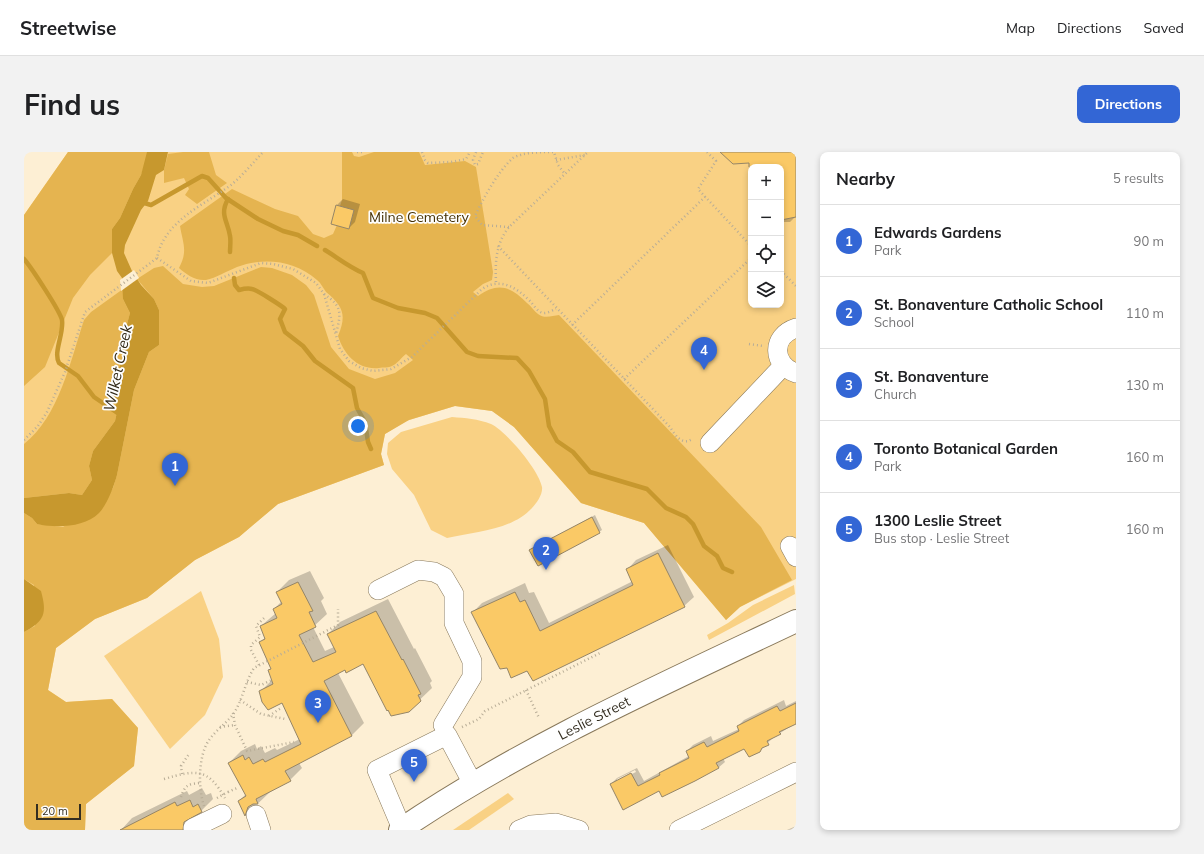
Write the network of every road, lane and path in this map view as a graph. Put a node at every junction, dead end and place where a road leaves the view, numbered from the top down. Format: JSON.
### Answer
{"nodes":[{"id":1,"x":264,"y":152,"type":"edge"},
{"id":2,"x":357,"y":152,"type":"edge"},
{"id":3,"x":362,"y":152,"type":"edge"},
{"id":4,"x":422,"y":152,"type":"edge"},
{"id":5,"x":470,"y":152,"type":"edge"},
{"id":6,"x":476,"y":152,"type":"edge"},
{"id":7,"x":483,"y":152,"type":"edge"},
{"id":8,"x":588,"y":152,"type":"edge"},
{"id":9,"x":707,"y":152,"type":"edge"},
{"id":10,"x":586,"y":155,"type":"junction"},
{"id":11,"x":556,"y":160,"type":"junction"},
{"id":12,"x":565,"y":174,"type":"junction"},
{"id":13,"x":705,"y":197,"type":"junction"},
{"id":14,"x":509,"y":227,"type":"junction"},
{"id":15,"x":748,"y":243,"type":"edge"},
{"id":16,"x":498,"y":246,"type":"junction"},
{"id":17,"x":157,"y":258,"type":"junction"},
{"id":18,"x":748,"y":261,"type":"edge"},
{"id":19,"x":782,"y":272,"type":"edge"},
{"id":20,"x":496,"y":282,"type":"junction"},
{"id":21,"x":796,"y":286,"type":"edge"},
{"id":22,"x":324,"y":294,"type":"junction"},
{"id":23,"x":556,"y":309,"type":"junction"},
{"id":24,"x":572,"y":325,"type":"junction"},
{"id":25,"x":796,"y":328,"type":"edge"},
{"id":26,"x":336,"y":334,"type":"junction"},
{"id":27,"x":749,"y":344,"type":"dead end"},
{"id":28,"x":767,"y":346,"type":"dead end"},
{"id":29,"x":790,"y":370,"type":"edge"},
{"id":30,"x":624,"y":379,"type":"junction"},
{"id":31,"x":24,"y":440,"type":"edge"},
{"id":32,"x":701,"y":441,"type":"joint"},
{"id":33,"x":378,"y":590,"type":"dead end"},
{"id":34,"x":338,"y":609,"type":"dead end"},
{"id":35,"x":264,"y":618,"type":"dead end"},
{"id":36,"x":796,"y":621,"type":"edge"},
{"id":37,"x":602,"y":652,"type":"dead end"},
{"id":38,"x":259,"y":665,"type":"junction"},
{"id":39,"x":272,"y":680,"type":"dead end"},
{"id":40,"x":247,"y":682,"type":"junction"},
{"id":41,"x":526,"y":690,"type":"junction"},
{"id":42,"x":240,"y":700,"type":"junction"},
{"id":43,"x":280,"y":708,"type":"dead end"},
{"id":44,"x":233,"y":713,"type":"junction"},
{"id":45,"x":269,"y":716,"type":"junction"},
{"id":46,"x":539,"y":718,"type":"dead end"},
{"id":47,"x":284,"y":719,"type":"dead end"},
{"id":48,"x":235,"y":725,"type":"junction"},
{"id":49,"x":220,"y":727,"type":"junction"},
{"id":50,"x":445,"y":730,"type":"junction"},
{"id":51,"x":294,"y":742,"type":"dead end"},
{"id":52,"x":189,"y":754,"type":"dead end"},
{"id":53,"x":796,"y":772,"type":"edge"},
{"id":54,"x":182,"y":774,"type":"junction"},
{"id":55,"x":200,"y":774,"type":"junction"},
{"id":56,"x":164,"y":779,"type":"dead end"},
{"id":57,"x":200,"y":783,"type":"junction"},
{"id":58,"x":473,"y":784,"type":"junction"},
{"id":59,"x":237,"y":788,"type":"dead end"},
{"id":60,"x":181,"y":797,"type":"dead end"},
{"id":61,"x":218,"y":812,"type":"edge"},
{"id":62,"x":193,"y":828,"type":"dead end"},
{"id":63,"x":401,"y":829,"type":"edge"},
{"id":64,"x":519,"y":830,"type":"edge"},
{"id":65,"x":579,"y":830,"type":"edge"},
{"id":66,"x":679,"y":830,"type":"edge"}],
"edges":[{"from":1,"to":17,"type":"path"},
{"from":2,"to":3,"type":"path"},
{"from":4,"to":5,"type":"path"},
{"from":6,"to":7,"type":"path"},
{"from":8,"to":10,"type":"path"},
{"from":9,"to":13,"type":"path"},
{"from":10,"to":11,"type":"path"},
{"from":10,"to":12,"type":"path"},
{"from":11,"to":12,"type":"path"},
{"from":11,"to":14,"type":"path"},
{"from":12,"to":14,"type":"path"},
{"from":13,"to":15,"type":"path"},
{"from":13,"to":24,"type":"path"},
{"from":14,"to":16,"type":"path"},
{"from":16,"to":20,"type":"path"},
{"from":16,"to":23,"type":"path"},
{"from":17,"to":22,"type":"path"},
{"from":17,"to":31,"type":"path"},
{"from":18,"to":30,"type":"path"},
{"from":19,"to":21,"type":"path"},
{"from":20,"to":23,"type":"path"},
{"from":20,"to":26,"type":"path"},
{"from":22,"to":26,"type":"path"},
{"from":22,"to":26,"type":"path"},
{"from":23,"to":24,"type":"path"},
{"from":24,"to":30,"type":"path"},
{"from":25,"to":29,"type":"street"},
{"from":27,"to":28,"type":"path"},
{"from":29,"to":32,"type":"street"},
{"from":30,"to":32,"type":"path"},
{"from":33,"to":50,"type":"street"},
{"from":34,"to":38,"type":"path"},
{"from":35,"to":38,"type":"path"},
{"from":36,"to":58,"type":"main road","name":"Leslie Street"},
{"from":37,"to":41,"type":"path"},
{"from":38,"to":40,"type":"path"},
{"from":39,"to":40,"type":"path"},
{"from":40,"to":42,"type":"path"},
{"from":41,"to":46,"type":"path"},
{"from":41,"to":50,"type":"path"},
{"from":42,"to":44,"type":"path"},
{"from":42,"to":45,"type":"path"},
{"from":43,"to":45,"type":"path"},
{"from":44,"to":48,"type":"path"},
{"from":44,"to":49,"type":"path"},
{"from":45,"to":47,"type":"path"},
{"from":48,"to":49,"type":"path"},
{"from":48,"to":51,"type":"path"},
{"from":49,"to":55,"type":"path"},
{"from":50,"to":58,"type":"street"},
{"from":50,"to":63,"type":"street"},
{"from":52,"to":54,"type":"path"},
{"from":53,"to":66,"type":"street"},
{"from":54,"to":55,"type":"path"},
{"from":54,"to":56,"type":"path"},
{"from":55,"to":57,"type":"path"},
{"from":55,"to":61,"type":"path"},
{"from":57,"to":60,"type":"path"},
{"from":57,"to":61,"type":"path"},
{"from":58,"to":63,"type":"main road","name":"Leslie Street"},
{"from":59,"to":61,"type":"path","bridge":true},
{"from":61,"to":62,"type":"street"},
{"from":64,"to":65,"type":"street"}]}
